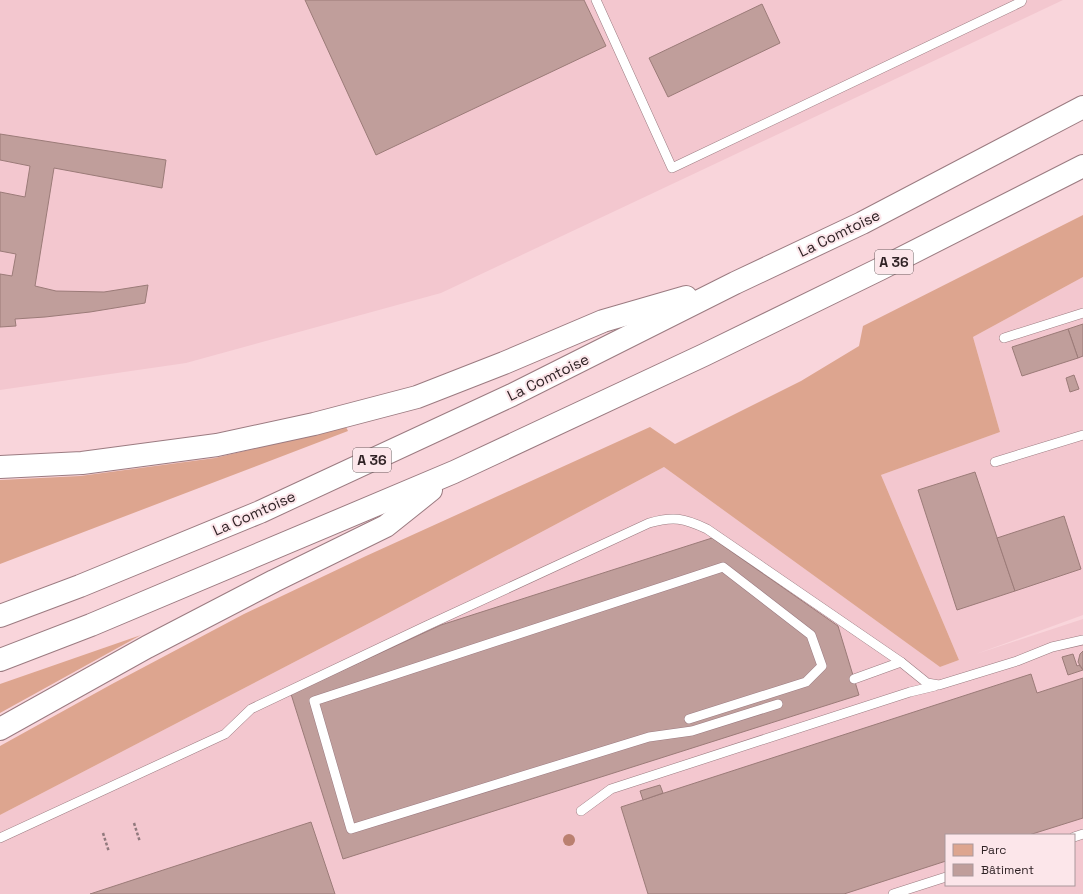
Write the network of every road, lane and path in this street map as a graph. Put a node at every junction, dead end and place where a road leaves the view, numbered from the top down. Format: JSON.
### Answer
{"nodes":[{"id":1,"x":596,"y":0,"type":"edge"},
{"id":2,"x":1022,"y":0,"type":"edge"},
{"id":3,"x":1083,"y":107,"type":"edge"},
{"id":4,"x":1083,"y":166,"type":"edge"},
{"id":5,"x":735,"y":283,"type":"junction"},
{"id":6,"x":1083,"y":313,"type":"edge"},
{"id":7,"x":1004,"y":338,"type":"dead end"},
{"id":8,"x":1083,"y":435,"type":"edge"},
{"id":9,"x":995,"y":462,"type":"dead end"},
{"id":10,"x":0,"y":467,"type":"edge"},
{"id":11,"x":454,"y":472,"type":"junction"},
{"id":12,"x":0,"y":616,"type":"edge"},
{"id":13,"x":1083,"y":640,"type":"edge"},
{"id":14,"x":0,"y":660,"type":"edge"},
{"id":15,"x":901,"y":662,"type":"junction"},
{"id":16,"x":854,"y":679,"type":"dead end"},
{"id":17,"x":939,"y":685,"type":"junction"},
{"id":18,"x":778,"y":704,"type":"dead end"},
{"id":19,"x":689,"y":719,"type":"dead end"},
{"id":20,"x":0,"y":729,"type":"edge"},
{"id":21,"x":581,"y":811,"type":"dead end"},
{"id":22,"x":134,"y":823,"type":"dead end"},
{"id":23,"x":103,"y":833,"type":"dead end"},
{"id":24,"x":0,"y":838,"type":"edge"},
{"id":25,"x":140,"y":842,"type":"dead end"},
{"id":26,"x":109,"y":852,"type":"dead end"},
{"id":27,"x":945,"y":878,"type":"edge"},
{"id":28,"x":893,"y":894,"type":"edge"}],
"edges":[{"from":1,"to":2,"type":"lane"},
{"from":3,"to":5,"type":"highway","name":"La Comtoise","number":"A 36"},
{"from":4,"to":11,"type":"highway","number":"A 36"},
{"from":5,"to":10,"type":"highway"},
{"from":5,"to":12,"type":"highway","name":"La Comtoise","number":"A 36"},
{"from":6,"to":7,"type":"lane"},
{"from":8,"to":9,"type":"lane"},
{"from":11,"to":14,"type":"highway","number":"A 36"},
{"from":11,"to":20,"type":"highway"},
{"from":13,"to":17,"type":"lane"},
{"from":15,"to":16,"type":"lane"},
{"from":15,"to":17,"type":"lane"},
{"from":15,"to":24,"type":"lane"},
{"from":17,"to":21,"type":"lane"},
{"from":18,"to":19,"type":"lane"},
{"from":22,"to":25,"type":"path"},
{"from":23,"to":26,"type":"path"},
{"from":27,"to":28,"type":"lane"}]}
